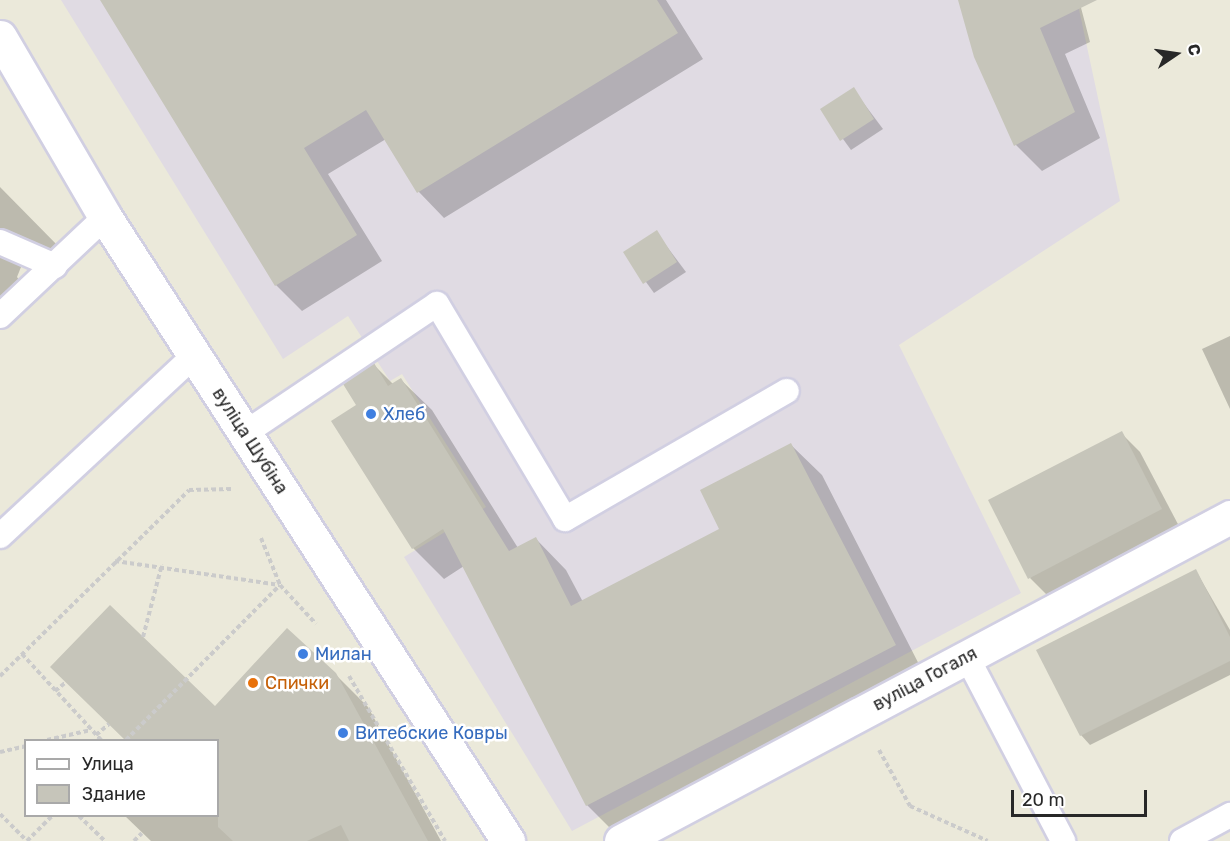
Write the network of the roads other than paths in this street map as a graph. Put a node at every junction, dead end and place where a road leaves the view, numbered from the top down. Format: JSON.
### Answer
{"nodes":[{"id":1,"x":0,"y":37,"type":"edge"},
{"id":2,"x":105,"y":217,"type":"junction"},
{"id":3,"x":0,"y":242,"type":"edge"},
{"id":4,"x":55,"y":266,"type":"junction"},
{"id":5,"x":5,"y":304,"type":"edge"},
{"id":6,"x":195,"y":355,"type":"junction"},
{"id":7,"x":787,"y":391,"type":"dead end"},
{"id":8,"x":245,"y":433,"type":"junction"},
{"id":9,"x":1230,"y":517,"type":"edge"},
{"id":10,"x":0,"y":536,"type":"edge"},
{"id":11,"x":967,"y":657,"type":"junction"},
{"id":12,"x":1230,"y":815,"type":"edge"},
{"id":13,"x":508,"y":841,"type":"edge"},
{"id":14,"x":621,"y":841,"type":"edge"},
{"id":15,"x":1063,"y":841,"type":"edge"},
{"id":16,"x":1182,"y":841,"type":"edge"}],
"edges":[{"from":1,"to":2,"type":"street","name":"вуліца Шубіна"},
{"from":2,"to":4,"type":"lane"},
{"from":2,"to":6,"type":"street","name":"вуліца Шубіна"},
{"from":3,"to":4,"type":"lane"},
{"from":4,"to":5,"type":"lane"},
{"from":6,"to":8,"type":"street","name":"вуліца Шубіна"},
{"from":6,"to":10,"type":"lane"},
{"from":7,"to":8,"type":"lane"},
{"from":8,"to":13,"type":"street","name":"вуліца Шубіна"},
{"from":9,"to":11,"type":"street","name":"вуліца Гогаля"},
{"from":11,"to":14,"type":"street","name":"вуліца Гогаля"},
{"from":11,"to":15,"type":"lane"},
{"from":12,"to":16,"type":"lane"}]}
